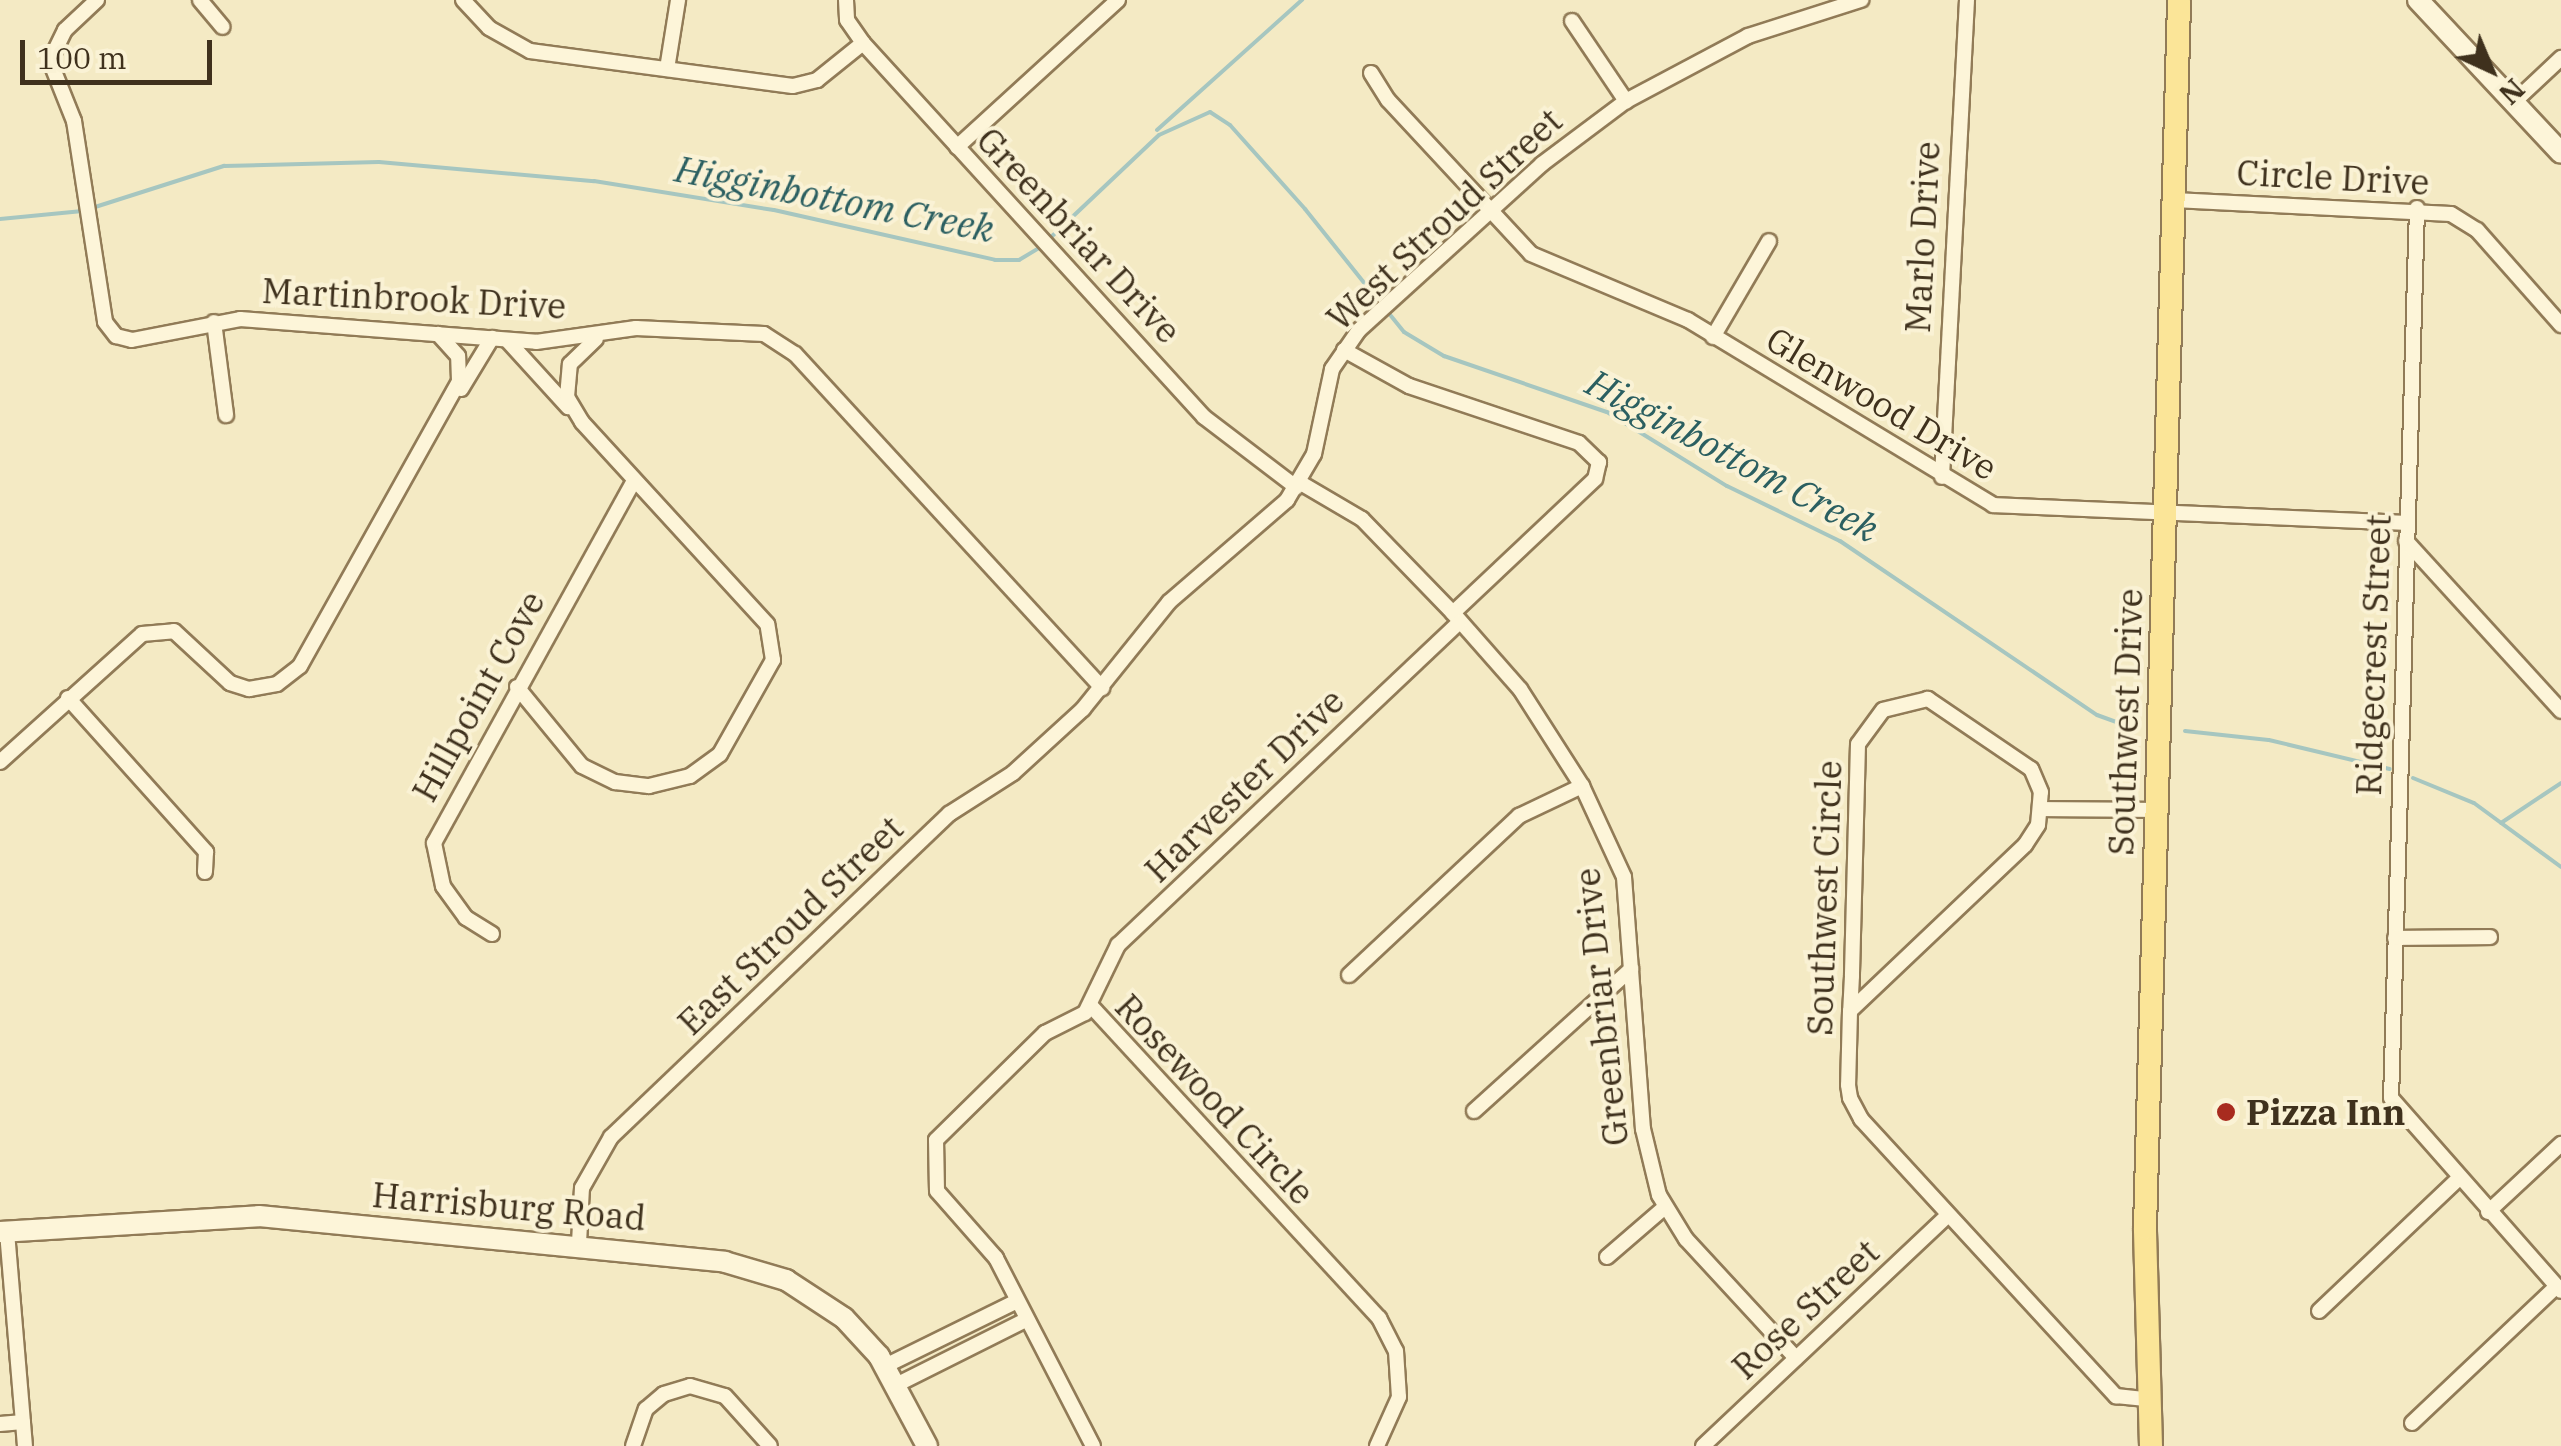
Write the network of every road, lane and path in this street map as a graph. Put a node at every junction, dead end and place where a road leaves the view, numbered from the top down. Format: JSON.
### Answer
{"nodes":[{"id":1,"x":97,"y":0,"type":"edge"},
{"id":2,"x":200,"y":0,"type":"edge"},
{"id":3,"x":464,"y":0,"type":"edge"},
{"id":4,"x":678,"y":0,"type":"edge"},
{"id":5,"x":846,"y":0,"type":"edge"},
{"id":6,"x":1118,"y":0,"type":"edge"},
{"id":7,"x":1861,"y":0,"type":"edge"},
{"id":8,"x":1968,"y":0,"type":"edge"},
{"id":9,"x":2179,"y":0,"type":"edge"},
{"id":10,"x":2418,"y":0,"type":"edge"},
{"id":11,"x":1572,"y":21,"type":"dead end"},
{"id":12,"x":223,"y":26,"type":"dead end"},
{"id":13,"x":863,"y":44,"type":"junction"},
{"id":14,"x":2561,"y":58,"type":"edge"},
{"id":15,"x":668,"y":70,"type":"junction"},
{"id":16,"x":1371,"y":74,"type":"dead end"},
{"id":17,"x":1626,"y":101,"type":"junction"},
{"id":18,"x":2514,"y":103,"type":"junction"},
{"id":19,"x":957,"y":146,"type":"junction"},
{"id":20,"x":2561,"y":153,"type":"edge"},
{"id":21,"x":2174,"y":200,"type":"junction"},
{"id":22,"x":2417,"y":208,"type":"junction"},
{"id":23,"x":1488,"y":210,"type":"junction"},
{"id":24,"x":1769,"y":241,"type":"dead end"},
{"id":25,"x":214,"y":322,"type":"junction"},
{"id":26,"x":2561,"y":326,"type":"edge"},
{"id":27,"x":438,"y":334,"type":"junction"},
{"id":28,"x":611,"y":335,"type":"junction"},
{"id":29,"x":1713,"y":337,"type":"junction"},
{"id":30,"x":499,"y":339,"type":"junction"},
{"id":31,"x":1344,"y":350,"type":"junction"},
{"id":32,"x":226,"y":415,"type":"dead end"},
{"id":33,"x":582,"y":422,"type":"junction"},
{"id":34,"x":432,"y":436,"type":"junction"},
{"id":35,"x":1942,"y":476,"type":"junction"},
{"id":36,"x":634,"y":480,"type":"junction"},
{"id":37,"x":1298,"y":484,"type":"junction"},
{"id":38,"x":2166,"y":512,"type":"junction"},
{"id":39,"x":2407,"y":522,"type":"junction"},
{"id":40,"x":2406,"y":541,"type":"junction"},
{"id":41,"x":1456,"y":617,"type":"junction"},
{"id":42,"x":517,"y":688,"type":"junction"},
{"id":43,"x":1102,"y":688,"type":"junction"},
{"id":44,"x":68,"y":698,"type":"junction"},
{"id":45,"x":2561,"y":710,"type":"edge"},
{"id":46,"x":0,"y":762,"type":"edge"},
{"id":47,"x":1582,"y":786,"type":"junction"},
{"id":48,"x":2041,"y":809,"type":"junction"},
{"id":49,"x":2157,"y":810,"type":"junction"},
{"id":50,"x":205,"y":872,"type":"dead end"},
{"id":51,"x":492,"y":934,"type":"dead end"},
{"id":52,"x":2490,"y":937,"type":"dead end"},
{"id":53,"x":2395,"y":938,"type":"junction"},
{"id":54,"x":1631,"y":968,"type":"junction"},
{"id":55,"x":1349,"y":975,"type":"dead end"},
{"id":56,"x":1091,"y":1006,"type":"junction"},
{"id":57,"x":1850,"y":1011,"type":"junction"},
{"id":58,"x":1474,"y":1112,"type":"dead end"},
{"id":59,"x":2561,"y":1144,"type":"edge"},
{"id":60,"x":2458,"y":1178,"type":"junction"},
{"id":61,"x":1665,"y":1206,"type":"junction"},
{"id":62,"x":2488,"y":1212,"type":"junction"},
{"id":63,"x":1948,"y":1215,"type":"junction"},
{"id":64,"x":3,"y":1232,"type":"edge"},
{"id":65,"x":579,"y":1242,"type":"junction"},
{"id":66,"x":1607,"y":1257,"type":"dead end"},
{"id":67,"x":2559,"y":1289,"type":"edge"},
{"id":68,"x":1017,"y":1301,"type":"junction"},
{"id":69,"x":2319,"y":1311,"type":"dead end"},
{"id":70,"x":1026,"y":1320,"type":"junction"},
{"id":71,"x":1796,"y":1358,"type":"junction"},
{"id":72,"x":885,"y":1366,"type":"junction"},
{"id":73,"x":896,"y":1384,"type":"junction"},
{"id":74,"x":2146,"y":1399,"type":"junction"},
{"id":75,"x":24,"y":1422,"type":"junction"},
{"id":76,"x":2412,"y":1423,"type":"dead end"},
{"id":77,"x":0,"y":1424,"type":"edge"},
{"id":78,"x":26,"y":1446,"type":"edge"},
{"id":79,"x":634,"y":1446,"type":"edge"},
{"id":80,"x":770,"y":1446,"type":"edge"},
{"id":81,"x":927,"y":1446,"type":"edge"},
{"id":82,"x":1094,"y":1446,"type":"edge"},
{"id":83,"x":1376,"y":1446,"type":"edge"},
{"id":84,"x":1703,"y":1446,"type":"edge"},
{"id":85,"x":2151,"y":1446,"type":"edge"}],
"edges":[{"from":1,"to":25,"type":"street","name":"Martinbrook Drive"},
{"from":2,"to":12,"type":"street"},
{"from":3,"to":15,"type":"street"},
{"from":4,"to":15,"type":"street"},
{"from":5,"to":13,"type":"street","name":"Greenbriar Drive"},
{"from":6,"to":19,"type":"street"},
{"from":7,"to":17,"type":"street","name":"West Stroud Street"},
{"from":8,"to":35,"type":"street","name":"Marlo Drive"},
{"from":9,"to":21,"type":"main road","name":"Southwest Drive"},
{"from":10,"to":18,"type":"main road"},
{"from":11,"to":17,"type":"street"},
{"from":13,"to":15,"type":"street"},
{"from":13,"to":19,"type":"street","name":"Greenbriar Drive"},
{"from":14,"to":18,"type":"street"},
{"from":16,"to":23,"type":"street","name":"Glenwood Drive"},
{"from":17,"to":23,"type":"street","name":"West Stroud Street"},
{"from":18,"to":20,"type":"main road"},
{"from":19,"to":37,"type":"street","name":"Greenbriar Drive"},
{"from":21,"to":22,"type":"street","name":"Circle Drive"},
{"from":21,"to":38,"type":"main road","name":"Southwest Drive"},
{"from":22,"to":26,"type":"street","name":"Circle Drive"},
{"from":22,"to":39,"type":"street","name":"Ridgecrest Street"},
{"from":23,"to":29,"type":"street","name":"Glenwood Drive"},
{"from":23,"to":31,"type":"street","name":"West Stroud Street"},
{"from":24,"to":29,"type":"street"},
{"from":25,"to":27,"type":"street","name":"Martinbrook Drive"},
{"from":25,"to":32,"type":"street"},
{"from":27,"to":30,"type":"street","name":"Martinbrook Drive"},
{"from":27,"to":34,"type":"street"},
{"from":28,"to":30,"type":"street","name":"Martinbrook Drive"},
{"from":28,"to":33,"type":"street"},
{"from":28,"to":43,"type":"street","name":"Martinbrook Drive"},
{"from":29,"to":35,"type":"street","name":"Glenwood Drive"},
{"from":30,"to":33,"type":"street"},
{"from":30,"to":34,"type":"street"},
{"from":31,"to":37,"type":"street","name":"West Stroud Street"},
{"from":31,"to":41,"type":"street","name":"Harvester Drive"},
{"from":33,"to":36,"type":"street"},
{"from":34,"to":44,"type":"street"},
{"from":35,"to":38,"type":"street","name":"Glenwood Drive"},
{"from":36,"to":42,"type":"street","name":"Hillpoint Cove"},
{"from":36,"to":42,"type":"street"},
{"from":37,"to":41,"type":"street","name":"Greenbriar Drive"},
{"from":37,"to":43,"type":"street","name":"West Stroud Street"},
{"from":38,"to":39,"type":"street","name":"Glenwood Drive"},
{"from":38,"to":49,"type":"main road","name":"Southwest Drive"},
{"from":39,"to":40,"type":"street","name":"Ridgecrest Street"},
{"from":40,"to":45,"type":"street"},
{"from":40,"to":53,"type":"street","name":"Ridgecrest Street"},
{"from":41,"to":47,"type":"street","name":"Greenbriar Drive"},
{"from":41,"to":56,"type":"street","name":"Harvester Drive"},
{"from":42,"to":51,"type":"street","name":"Hillpoint Cove"},
{"from":43,"to":65,"type":"street","name":"East Stroud Street"},
{"from":44,"to":46,"type":"street"},
{"from":44,"to":50,"type":"street"},
{"from":47,"to":54,"type":"street","name":"Greenbriar Drive"},
{"from":47,"to":55,"type":"street"},
{"from":48,"to":49,"type":"street"},
{"from":48,"to":57,"type":"street"},
{"from":48,"to":57,"type":"street","name":"Southwest Circle"},
{"from":49,"to":74,"type":"main road","name":"Southwest Drive"},
{"from":52,"to":53,"type":"street"},
{"from":53,"to":60,"type":"street","name":"Ridgecrest Street"},
{"from":54,"to":58,"type":"street"},
{"from":54,"to":61,"type":"street","name":"Greenbriar Drive"},
{"from":56,"to":68,"type":"street","name":"Rosewood Circle"},
{"from":56,"to":83,"type":"street","name":"Rosewood Circle"},
{"from":57,"to":63,"type":"street","name":"Southwest Circle"},
{"from":59,"to":62,"type":"street"},
{"from":60,"to":62,"type":"street"},
{"from":60,"to":69,"type":"street"},
{"from":61,"to":66,"type":"street"},
{"from":61,"to":71,"type":"street","name":"Greenbriar Drive"},
{"from":62,"to":67,"type":"street"},
{"from":63,"to":71,"type":"street","name":"Rose Street"},
{"from":63,"to":74,"type":"street","name":"Southwest Circle"},
{"from":64,"to":65,"type":"main road","name":"Harrisburg Road"},
{"from":64,"to":75,"type":"street"},
{"from":65,"to":72,"type":"main road","name":"Harrisburg Road"},
{"from":67,"to":76,"type":"street"},
{"from":68,"to":70,"type":"street","name":"Rosewood Circle"},
{"from":68,"to":72,"type":"street"},
{"from":70,"to":73,"type":"street"},
{"from":70,"to":82,"type":"street","name":"Rosewood Circle"},
{"from":71,"to":84,"type":"street","name":"Rose Street"},
{"from":72,"to":73,"type":"main road","name":"Harrisburg Road"},
{"from":73,"to":81,"type":"main road","name":"Harrisburg Road"},
{"from":74,"to":85,"type":"main road","name":"Southwest Drive"},
{"from":75,"to":77,"type":"street"},
{"from":75,"to":78,"type":"street"},
{"from":79,"to":80,"type":"street"}]}
